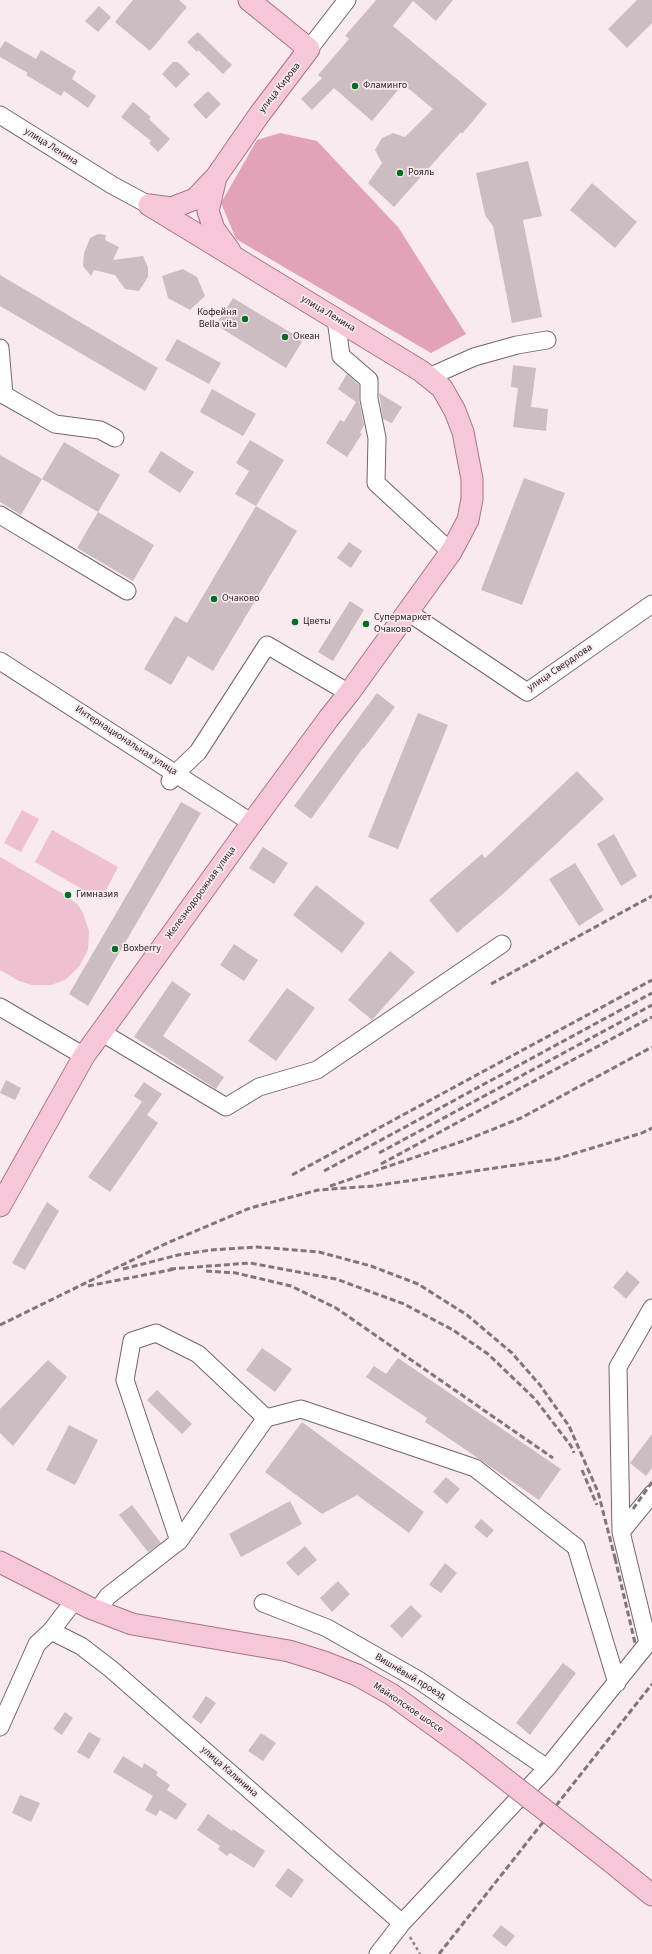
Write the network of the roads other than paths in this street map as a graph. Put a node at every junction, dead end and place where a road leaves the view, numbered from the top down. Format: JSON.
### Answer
{"nodes":[{"id":1,"x":249,"y":0,"type":"edge"},
{"id":2,"x":348,"y":0,"type":"edge"},
{"id":3,"x":309,"y":49,"type":"junction"},
{"id":4,"x":0,"y":115,"type":"edge"},
{"id":5,"x":216,"y":177,"type":"junction"},
{"id":6,"x":149,"y":205,"type":"junction"},
{"id":7,"x":234,"y":258,"type":"junction"},
{"id":8,"x":336,"y":319,"type":"junction"},
{"id":9,"x":547,"y":340,"type":"dead end"},
{"id":10,"x":0,"y":348,"type":"edge"},
{"id":11,"x":429,"y":377,"type":"junction"},
{"id":12,"x":2,"y":398,"type":"edge"},
{"id":13,"x":115,"y":438,"type":"dead end"},
{"id":14,"x":0,"y":515,"type":"edge"},
{"id":15,"x":451,"y":552,"type":"junction"},
{"id":16,"x":127,"y":591,"type":"dead end"},
{"id":17,"x":652,"y":604,"type":"edge"},
{"id":18,"x":408,"y":612,"type":"junction"},
{"id":19,"x":0,"y":660,"type":"edge"},
{"id":20,"x":0,"y":673,"type":"edge"},
{"id":21,"x":349,"y":692,"type":"junction"},
{"id":22,"x":173,"y":777,"type":"junction"},
{"id":23,"x":249,"y":826,"type":"junction"},
{"id":24,"x":502,"y":944,"type":"dead end"},
{"id":25,"x":0,"y":1007,"type":"edge"},
{"id":26,"x":101,"y":1032,"type":"junction"},
{"id":27,"x":84,"y":1056,"type":"junction"},
{"id":28,"x":0,"y":1206,"type":"edge"},
{"id":29,"x":652,"y":1308,"type":"edge"},
{"id":30,"x":266,"y":1418,"type":"junction"},
{"id":31,"x":652,"y":1494,"type":"edge"},
{"id":32,"x":621,"y":1532,"type":"junction"},
{"id":33,"x":179,"y":1541,"type":"junction"},
{"id":34,"x":0,"y":1562,"type":"edge"},
{"id":35,"x":74,"y":1601,"type":"junction"},
{"id":36,"x":263,"y":1603,"type":"dead end"},
{"id":37,"x":98,"y":1611,"type":"junction"},
{"id":38,"x":51,"y":1631,"type":"junction"},
{"id":39,"x":617,"y":1683,"type":"junction"},
{"id":40,"x":0,"y":1726,"type":"edge"},
{"id":41,"x":547,"y":1768,"type":"junction"},
{"id":42,"x":652,"y":1895,"type":"edge"},
{"id":43,"x":402,"y":1923,"type":"junction"},
{"id":44,"x":378,"y":1954,"type":"edge"}],
"edges":[{"from":1,"to":3,"type":"main road"},
{"from":2,"to":3,"type":"street","name":"улица Кирова"},
{"from":3,"to":5,"type":"main road","name":"улица Кирова"},
{"from":4,"to":6,"type":"street","name":"улица Ленина"},
{"from":5,"to":6,"type":"main road","name":"улица Кирова"},
{"from":5,"to":7,"type":"main road","name":"улица Кирова"},
{"from":6,"to":7,"type":"main road","name":"улица Ленина"},
{"from":7,"to":8,"type":"main road","name":"улица Ленина"},
{"from":8,"to":11,"type":"main road","name":"улица Ленина"},
{"from":8,"to":15,"type":"street"},
{"from":9,"to":11,"type":"street"},
{"from":10,"to":12,"type":"street"},
{"from":11,"to":15,"type":"main road","name":"улица Ленина"},
{"from":12,"to":13,"type":"street"},
{"from":14,"to":16,"type":"street"},
{"from":15,"to":18,"type":"main road","name":"улица Ленина"},
{"from":17,"to":18,"type":"street","name":"улица Свердлова"},
{"from":18,"to":21,"type":"main road","name":"Железнодорожная улица"},
{"from":19,"to":22,"type":"street","name":"Интернациональная улица"},
{"from":20,"to":22,"type":"street","name":"Интернациональная улица"},
{"from":21,"to":22,"type":"street"},
{"from":21,"to":23,"type":"main road","name":"Железнодорожная улица"},
{"from":22,"to":23,"type":"street","name":"Интернациональная улица"},
{"from":23,"to":26,"type":"main road","name":"Железнодорожная улица"},
{"from":24,"to":26,"type":"street"},
{"from":25,"to":27,"type":"street"},
{"from":26,"to":27,"type":"main road","name":"Железнодорожная улица"},
{"from":27,"to":28,"type":"main road","name":"Железнодорожная улица"},
{"from":29,"to":32,"type":"street"},
{"from":30,"to":33,"type":"street"},
{"from":30,"to":33,"type":"street"},
{"from":30,"to":39,"type":"street"},
{"from":31,"to":32,"type":"street"},
{"from":32,"to":39,"type":"street"},
{"from":33,"to":37,"type":"street"},
{"from":34,"to":35,"type":"main road"},
{"from":35,"to":37,"type":"main road","name":"Майкопское шоссе"},
{"from":35,"to":38,"type":"street"},
{"from":36,"to":41,"type":"street","name":"Вишнёвый проезд"},
{"from":37,"to":42,"type":"main road","name":"Майкопское шоссе","bridge":true},
{"from":38,"to":40,"type":"street"},
{"from":38,"to":43,"type":"street","name":"улица Калинина"},
{"from":39,"to":41,"type":"street"},
{"from":41,"to":43,"type":"street"},
{"from":43,"to":44,"type":"street"}]}
